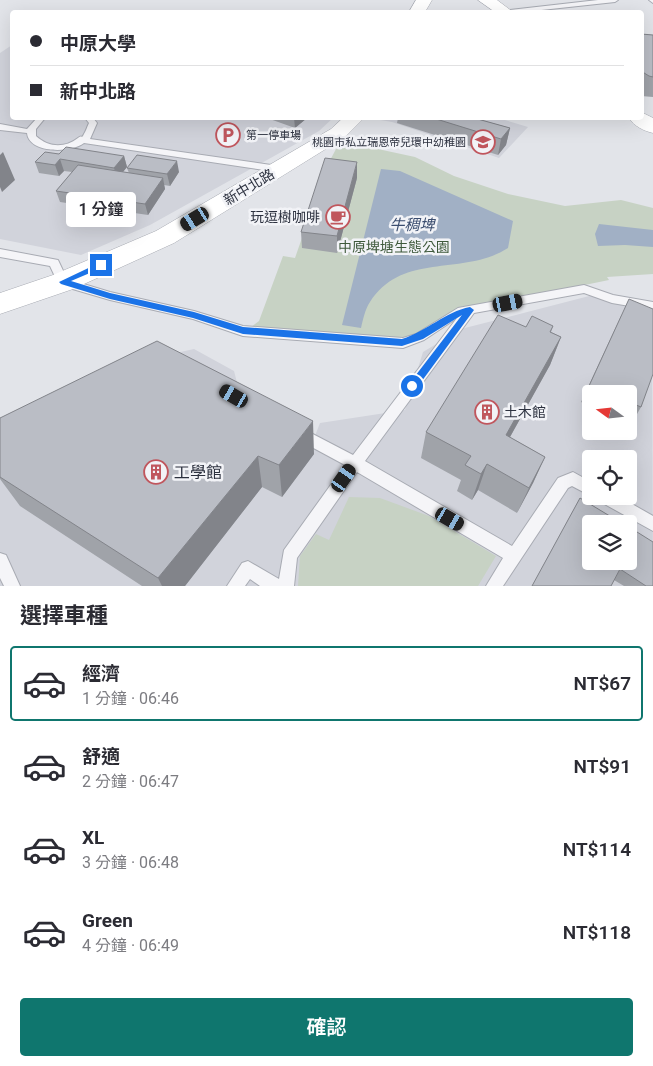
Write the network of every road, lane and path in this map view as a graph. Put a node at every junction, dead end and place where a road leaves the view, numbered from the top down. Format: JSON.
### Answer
{"nodes":[{"id":1,"x":468,"y":0,"type":"edge"},
{"id":2,"x":486,"y":0,"type":"edge"},
{"id":3,"x":615,"y":0,"type":"edge"},
{"id":4,"x":483,"y":10,"type":"edge"},
{"id":5,"x":502,"y":10,"type":"edge"},
{"id":6,"x":528,"y":10,"type":"edge"},
{"id":7,"x":36,"y":120,"type":"edge"},
{"id":8,"x":90,"y":120,"type":"edge"},
{"id":9,"x":352,"y":120,"type":"edge"},
{"id":10,"x":642,"y":120,"type":"edge"},
{"id":11,"x":0,"y":127,"type":"edge"},
{"id":12,"x":653,"y":127,"type":"edge"},
{"id":13,"x":25,"y":131,"type":"junction"},
{"id":14,"x":81,"y":140,"type":"junction"},
{"id":15,"x":278,"y":169,"type":"junction"},
{"id":16,"x":0,"y":253,"type":"edge"},
{"id":17,"x":63,"y":282,"type":"junction"},
{"id":18,"x":0,"y":304,"type":"edge"},
{"id":19,"x":653,"y":306,"type":"edge"},
{"id":20,"x":470,"y":310,"type":"junction"},
{"id":21,"x":287,"y":426,"type":"edge"},
{"id":22,"x":355,"y":462,"type":"junction"},
{"id":23,"x":582,"y":484,"type":"edge"},
{"id":24,"x":620,"y":505,"type":"edge"},
{"id":25,"x":653,"y":524,"type":"edge"},
{"id":26,"x":514,"y":556,"type":"junction"},
{"id":27,"x":0,"y":561,"type":"edge"},
{"id":28,"x":12,"y":586,"type":"edge"},
{"id":29,"x":235,"y":586,"type":"edge"},
{"id":30,"x":275,"y":586,"type":"edge"},
{"id":31,"x":286,"y":586,"type":"edge"},
{"id":32,"x":494,"y":586,"type":"edge"}],
"edges":[{"from":1,"to":4,"type":"street"},
{"from":2,"to":5,"type":"street"},
{"from":3,"to":6,"type":"lane"},
{"from":7,"to":13,"type":"lane"},
{"from":8,"to":14,"type":"lane"},
{"from":9,"to":15,"type":"street","name":"新中北路"},
{"from":10,"to":12,"type":"street"},
{"from":11,"to":13,"type":"lane"},
{"from":13,"to":14,"type":"lane"},
{"from":14,"to":15,"type":"lane"},
{"from":15,"to":17,"type":"street","name":"新中北路"},
{"from":16,"to":17,"type":"lane"},
{"from":17,"to":18,"type":"street","name":"新中北路"},
{"from":17,"to":20,"type":"lane"},
{"from":19,"to":20,"type":"lane"},
{"from":20,"to":22,"type":"lane"},
{"from":21,"to":22,"type":"lane"},
{"from":22,"to":26,"type":"lane"},
{"from":22,"to":31,"type":"lane"},
{"from":23,"to":26,"type":"lane"},
{"from":24,"to":25,"type":"lane"},
{"from":26,"to":32,"type":"lane"},
{"from":27,"to":28,"type":"lane"},
{"from":29,"to":30,"type":"lane"}]}
